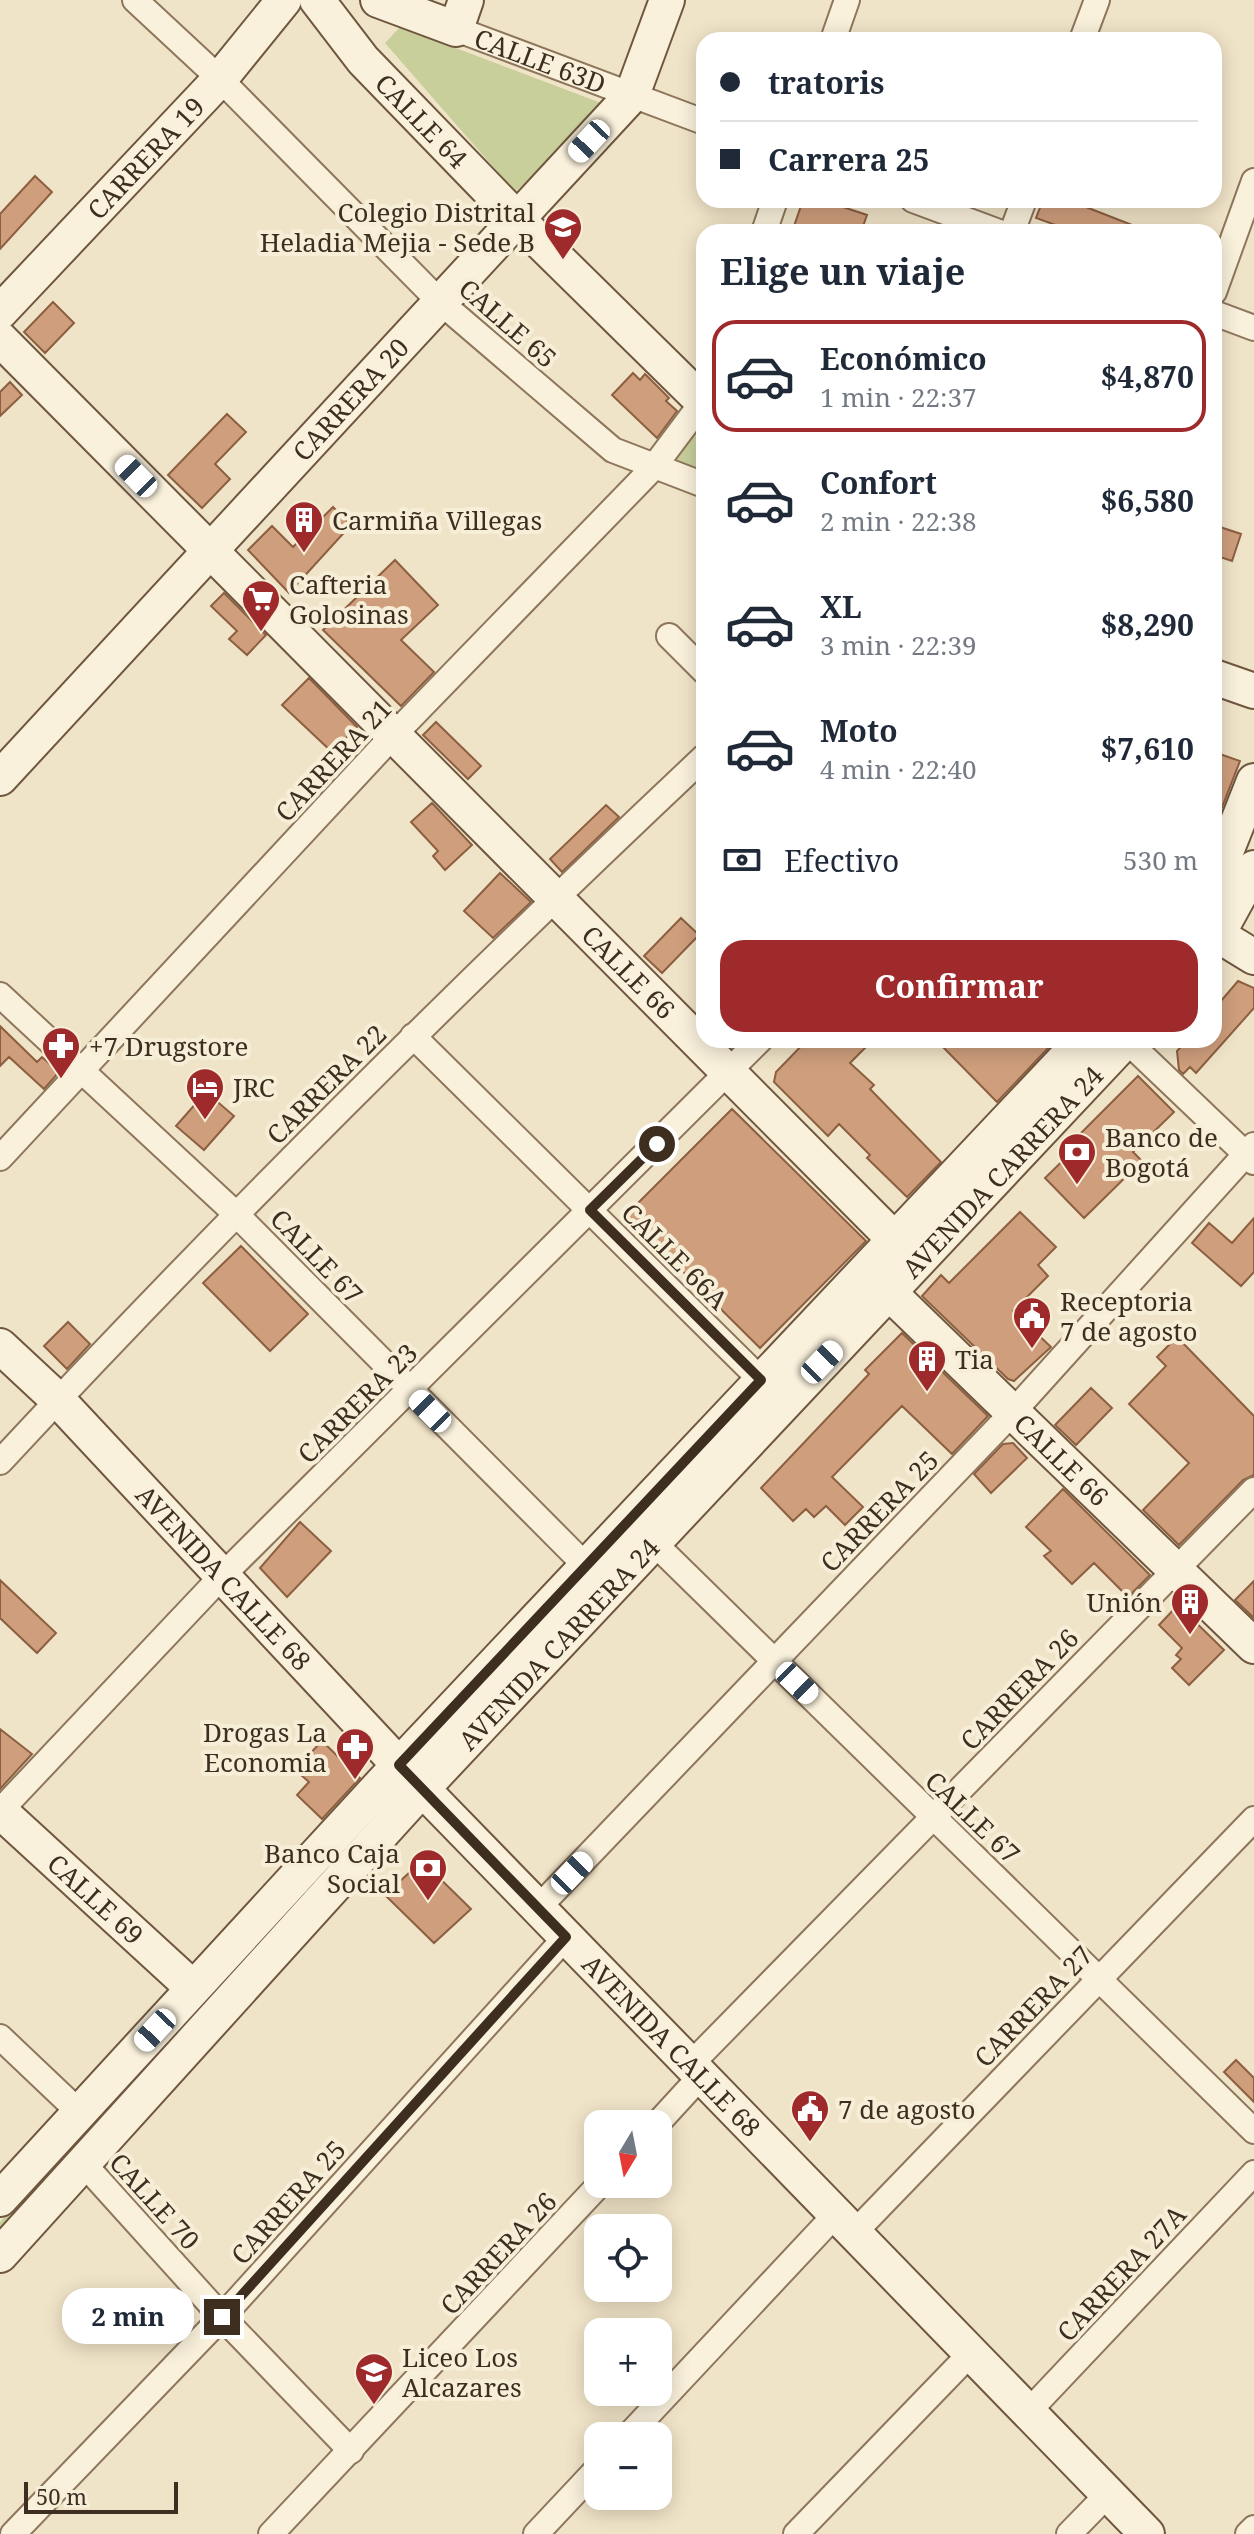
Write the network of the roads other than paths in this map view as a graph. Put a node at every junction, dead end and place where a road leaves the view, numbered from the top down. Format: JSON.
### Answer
{"nodes":[{"id":1,"x":135,"y":0,"type":"edge"},
{"id":2,"x":284,"y":0,"type":"edge"},
{"id":3,"x":317,"y":0,"type":"edge"},
{"id":4,"x":378,"y":0,"type":"edge"},
{"id":5,"x":667,"y":0,"type":"edge"},
{"id":6,"x":847,"y":0,"type":"edge"},
{"id":7,"x":1097,"y":0,"type":"edge"},
{"id":8,"x":461,"y":14,"type":"edge"},
{"id":9,"x":836,"y":32,"type":"edge"},
{"id":10,"x":1085,"y":32,"type":"edge"},
{"id":11,"x":220,"y":79,"type":"junction"},
{"id":12,"x":632,"y":95,"type":"junction"},
{"id":13,"x":696,"y":119,"type":"edge"},
{"id":14,"x":1254,"y":181,"type":"edge"},
{"id":15,"x":934,"y":208,"type":"edge"},
{"id":16,"x":517,"y":219,"type":"junction"},
{"id":17,"x":978,"y":224,"type":"edge"},
{"id":18,"x":1222,"y":270,"type":"edge"},
{"id":19,"x":439,"y":301,"type":"junction"},
{"id":20,"x":0,"y":312,"type":"edge"},
{"id":21,"x":1222,"y":316,"type":"edge"},
{"id":22,"x":1254,"y":328,"type":"edge"},
{"id":23,"x":0,"y":339,"type":"edge"},
{"id":24,"x":696,"y":393,"type":"edge"},
{"id":25,"x":696,"y":412,"type":"edge"},
{"id":26,"x":653,"y":468,"type":"junction"},
{"id":27,"x":696,"y":482,"type":"edge"},
{"id":28,"x":210,"y":550,"type":"junction"},
{"id":29,"x":669,"y":636,"type":"dead end"},
{"id":30,"x":696,"y":663,"type":"edge"},
{"id":31,"x":1222,"y":680,"type":"edge"},
{"id":32,"x":1254,"y":691,"type":"edge"},
{"id":33,"x":394,"y":735,"type":"junction"},
{"id":34,"x":696,"y":765,"type":"edge"},
{"id":35,"x":0,"y":778,"type":"edge"},
{"id":36,"x":1254,"y":781,"type":"edge"},
{"id":37,"x":1222,"y":862,"type":"edge"},
{"id":38,"x":1254,"y":868,"type":"edge"},
{"id":39,"x":555,"y":897,"type":"junction"},
{"id":40,"x":1222,"y":927,"type":"edge"},
{"id":41,"x":1222,"y":941,"type":"edge"},
{"id":42,"x":1254,"y":957,"type":"edge"},
{"id":43,"x":0,"y":995,"type":"edge"},
{"id":44,"x":413,"y":1036,"type":"junction"},
{"id":45,"x":696,"y":1040,"type":"edge"},
{"id":46,"x":704,"y":1048,"type":"edge"},
{"id":47,"x":752,"y":1048,"type":"edge"},
{"id":48,"x":1073,"y":1048,"type":"edge"},
{"id":49,"x":1118,"y":1048,"type":"edge"},
{"id":50,"x":1135,"y":1048,"type":"edge"},
{"id":51,"x":82,"y":1070,"type":"junction"},
{"id":52,"x":728,"y":1072,"type":"junction"},
{"id":53,"x":1251,"y":1154,"type":"edge"},
{"id":54,"x":0,"y":1158,"type":"edge"},
{"id":55,"x":590,"y":1210,"type":"junction"},
{"id":56,"x":236,"y":1214,"type":"junction"},
{"id":57,"x":894,"y":1239,"type":"junction"},
{"id":58,"x":877,"y":1281,"type":"junction"},
{"id":59,"x":0,"y":1346,"type":"edge"},
{"id":60,"x":761,"y":1380,"type":"junction"},
{"id":61,"x":409,"y":1390,"type":"junction"},
{"id":62,"x":58,"y":1400,"type":"junction"},
{"id":63,"x":1013,"y":1412,"type":"junction"},
{"id":64,"x":0,"y":1462,"type":"edge"},
{"id":65,"x":1254,"y":1490,"type":"edge"},
{"id":66,"x":654,"y":1543,"type":"junction"},
{"id":67,"x":586,"y":1566,"type":"junction"},
{"id":68,"x":1175,"y":1570,"type":"junction"},
{"id":69,"x":222,"y":1576,"type":"junction"},
{"id":70,"x":1254,"y":1646,"type":"edge"},
{"id":71,"x":774,"y":1661,"type":"junction"},
{"id":72,"x":410,"y":1777,"type":"junction"},
{"id":73,"x":0,"y":1811,"type":"edge"},
{"id":74,"x":933,"y":1817,"type":"junction"},
{"id":75,"x":1254,"y":1819,"type":"edge"},
{"id":76,"x":538,"y":1908,"type":"junction"},
{"id":77,"x":566,"y":1937,"type":"junction"},
{"id":78,"x":1099,"y":1978,"type":"junction"},
{"id":79,"x":193,"y":1988,"type":"junction"},
{"id":80,"x":0,"y":2037,"type":"edge"},
{"id":81,"x":696,"y":2070,"type":"junction"},
{"id":82,"x":667,"y":2110,"type":"edge"},
{"id":83,"x":79,"y":2112,"type":"junction"},
{"id":84,"x":1254,"y":2131,"type":"edge"},
{"id":85,"x":83,"y":2163,"type":"junction"},
{"id":86,"x":1254,"y":2173,"type":"edge"},
{"id":87,"x":587,"y":2198,"type":"edge"},
{"id":88,"x":0,"y":2199,"type":"edge"},
{"id":89,"x":845,"y":2223,"type":"junction"},
{"id":90,"x":0,"y":2255,"type":"edge"},
{"id":91,"x":222,"y":2317,"type":"junction"},
{"id":92,"x":971,"y":2353,"type":"junction"},
{"id":93,"x":1028,"y":2412,"type":"junction"},
{"id":94,"x":642,"y":2422,"type":"edge"},
{"id":95,"x":351,"y":2451,"type":"junction"},
{"id":96,"x":584,"y":2483,"type":"edge"},
{"id":97,"x":1108,"y":2494,"type":"junction"},
{"id":98,"x":1254,"y":2528,"type":"edge"},
{"id":99,"x":13,"y":2534,"type":"edge"},
{"id":100,"x":271,"y":2534,"type":"edge"},
{"id":101,"x":536,"y":2534,"type":"edge"},
{"id":102,"x":796,"y":2534,"type":"edge"},
{"id":103,"x":1069,"y":2534,"type":"edge"},
{"id":104,"x":1147,"y":2534,"type":"edge"},
{"id":105,"x":1248,"y":2534,"type":"edge"}],
"edges":[{"from":1,"to":11,"type":"street","name":"CALLE 65"},
{"from":2,"to":11,"type":"main road","name":"CARRERA 19"},
{"from":3,"to":16,"type":"main road","name":"CALLE 64"},
{"from":4,"to":8,"type":"main road","name":"CALLE 63D"},
{"from":5,"to":12,"type":"main road","name":"CARRERA 20"},
{"from":6,"to":9,"type":"street"},
{"from":7,"to":10,"type":"street"},
{"from":8,"to":12,"type":"street","name":"CALLE 63D"},
{"from":11,"to":19,"type":"street","name":"CALLE 65"},
{"from":11,"to":20,"type":"main road","name":"CARRERA 19"},
{"from":12,"to":13,"type":"street","name":"CALLE 63D"},
{"from":12,"to":16,"type":"main road","name":"CARRERA 20"},
{"from":14,"to":18,"type":"street"},
{"from":15,"to":17,"type":"street"},
{"from":16,"to":19,"type":"main road","name":"CARRERA 20"},
{"from":16,"to":24,"type":"main road","name":"CALLE 64"},
{"from":19,"to":26,"type":"street","name":"CALLE 65"},
{"from":19,"to":28,"type":"main road","name":"CARRERA 20"},
{"from":21,"to":22,"type":"street"},
{"from":23,"to":28,"type":"main road","name":"CALLE 66"},
{"from":25,"to":26,"type":"street","name":"CARRERA 21"},
{"from":26,"to":27,"type":"street","name":"CALLE 65"},
{"from":26,"to":33,"type":"street","name":"CARRERA 21"},
{"from":28,"to":33,"type":"main road","name":"CALLE 66"},
{"from":28,"to":35,"type":"main road","name":"CARRERA 20"},
{"from":29,"to":30,"type":"street"},
{"from":31,"to":32,"type":"main road"},
{"from":33,"to":39,"type":"main road","name":"CALLE 66"},
{"from":33,"to":51,"type":"street","name":"CARRERA 21"},
{"from":34,"to":39,"type":"street","name":"CARRERA 22"},
{"from":36,"to":37,"type":"main road"},
{"from":38,"to":40,"type":"main road"},
{"from":39,"to":44,"type":"street","name":"CARRERA 22"},
{"from":39,"to":45,"type":"main road","name":"CALLE 66"},
{"from":41,"to":42,"type":"main road"},
{"from":43,"to":51,"type":"street","name":"CALLE 67"},
{"from":44,"to":55,"type":"street","name":"CALLE 66A"},
{"from":44,"to":56,"type":"street","name":"CARRERA 22"},
{"from":46,"to":52,"type":"main road","name":"CALLE 66"},
{"from":47,"to":52,"type":"street","name":"CARRERA 23"},
{"from":48,"to":57,"type":"main road","name":"AVENIDA CARRERA 24"},
{"from":49,"to":58,"type":"main road","name":"AVENIDA CARRERA 24"},
{"from":50,"to":53,"type":"street"},
{"from":51,"to":54,"type":"street","name":"CARRERA 21"},
{"from":51,"to":56,"type":"street","name":"CALLE 67"},
{"from":52,"to":55,"type":"street","name":"CARRERA 23"},
{"from":52,"to":57,"type":"main road","name":"CALLE 66"},
{"from":53,"to":63,"type":"street","name":"CARRERA 25"},
{"from":55,"to":60,"type":"street","name":"CALLE 66A"},
{"from":55,"to":61,"type":"street","name":"CARRERA 23"},
{"from":56,"to":61,"type":"street","name":"CALLE 67"},
{"from":56,"to":62,"type":"street","name":"CARRERA 22"},
{"from":57,"to":58,"type":"main road"},
{"from":58,"to":60,"type":"main road","name":"AVENIDA CARRERA 24"},
{"from":58,"to":63,"type":"main road","name":"CALLE 66"},
{"from":58,"to":66,"type":"main road","name":"AVENIDA CARRERA 24"},
{"from":59,"to":62,"type":"main road","name":"AVENIDA CALLE 68"},
{"from":60,"to":67,"type":"main road","name":"AVENIDA CARRERA 24"},
{"from":61,"to":67,"type":"street","name":"CALLE 67"},
{"from":61,"to":69,"type":"street","name":"CARRERA 23"},
{"from":62,"to":64,"type":"street","name":"CARRERA 22"},
{"from":62,"to":69,"type":"main road","name":"AVENIDA CALLE 68"},
{"from":63,"to":68,"type":"main road","name":"CALLE 66"},
{"from":63,"to":71,"type":"street","name":"CARRERA 25"},
{"from":65,"to":68,"type":"street","name":"CARRERA 26"},
{"from":66,"to":71,"type":"street","name":"CALLE 67"},
{"from":66,"to":72,"type":"main road","name":"AVENIDA CARRERA 24"},
{"from":67,"to":72,"type":"main road","name":"AVENIDA CARRERA 24"},
{"from":68,"to":70,"type":"main road","name":"CALLE 66"},
{"from":68,"to":74,"type":"street","name":"CARRERA 26"},
{"from":69,"to":72,"type":"main road","name":"AVENIDA CALLE 68"},
{"from":69,"to":73,"type":"street","name":"CARRERA 23"},
{"from":71,"to":74,"type":"street","name":"CALLE 67"},
{"from":71,"to":76,"type":"street","name":"CARRERA 25"},
{"from":72,"to":76,"type":"main road","name":"AVENIDA CALLE 68"},
{"from":72,"to":79,"type":"main road","name":"AVENIDA CARRERA 24"},
{"from":72,"to":85,"type":"main road","name":"AVENIDA CARRERA 24"},
{"from":73,"to":79,"type":"main road","name":"CALLE 69"},
{"from":74,"to":78,"type":"street","name":"CALLE 67"},
{"from":74,"to":81,"type":"street","name":"CARRERA 26"},
{"from":75,"to":78,"type":"street","name":"CARRERA 27"},
{"from":76,"to":77,"type":"main road","name":"AVENIDA CALLE 68"},
{"from":77,"to":81,"type":"main road","name":"AVENIDA CALLE 68"},
{"from":77,"to":91,"type":"street","name":"CARRERA 25"},
{"from":78,"to":84,"type":"street","name":"CALLE 67"},
{"from":78,"to":89,"type":"street","name":"CARRERA 27"},
{"from":79,"to":83,"type":"main road","name":"AVENIDA CARRERA 24"},
{"from":80,"to":83,"type":"street"},
{"from":81,"to":82,"type":"street","name":"CARRERA 26"},
{"from":81,"to":89,"type":"main road","name":"AVENIDA CALLE 68"},
{"from":83,"to":88,"type":"main road","name":"AVENIDA CARRERA 24"},
{"from":85,"to":90,"type":"main road","name":"AVENIDA CARRERA 24"},
{"from":85,"to":91,"type":"street","name":"CALLE 70"},
{"from":86,"to":93,"type":"street","name":"CARRERA 27A"},
{"from":87,"to":95,"type":"street","name":"CARRERA 26"},
{"from":89,"to":92,"type":"main road","name":"AVENIDA CALLE 68"},
{"from":89,"to":94,"type":"street","name":"CARRERA 27"},
{"from":91,"to":95,"type":"street","name":"CALLE 70"},
{"from":91,"to":99,"type":"street","name":"CARRERA 25"},
{"from":92,"to":93,"type":"main road","name":"AVENIDA CALLE 68"},
{"from":92,"to":102,"type":"street"},
{"from":93,"to":97,"type":"main road","name":"AVENIDA CALLE 68"},
{"from":95,"to":100,"type":"street","name":"CARRERA 26"},
{"from":96,"to":101,"type":"street"},
{"from":97,"to":103,"type":"street"},
{"from":97,"to":104,"type":"main road","name":"AVENIDA CALLE 68"},
{"from":98,"to":105,"type":"street"}]}
